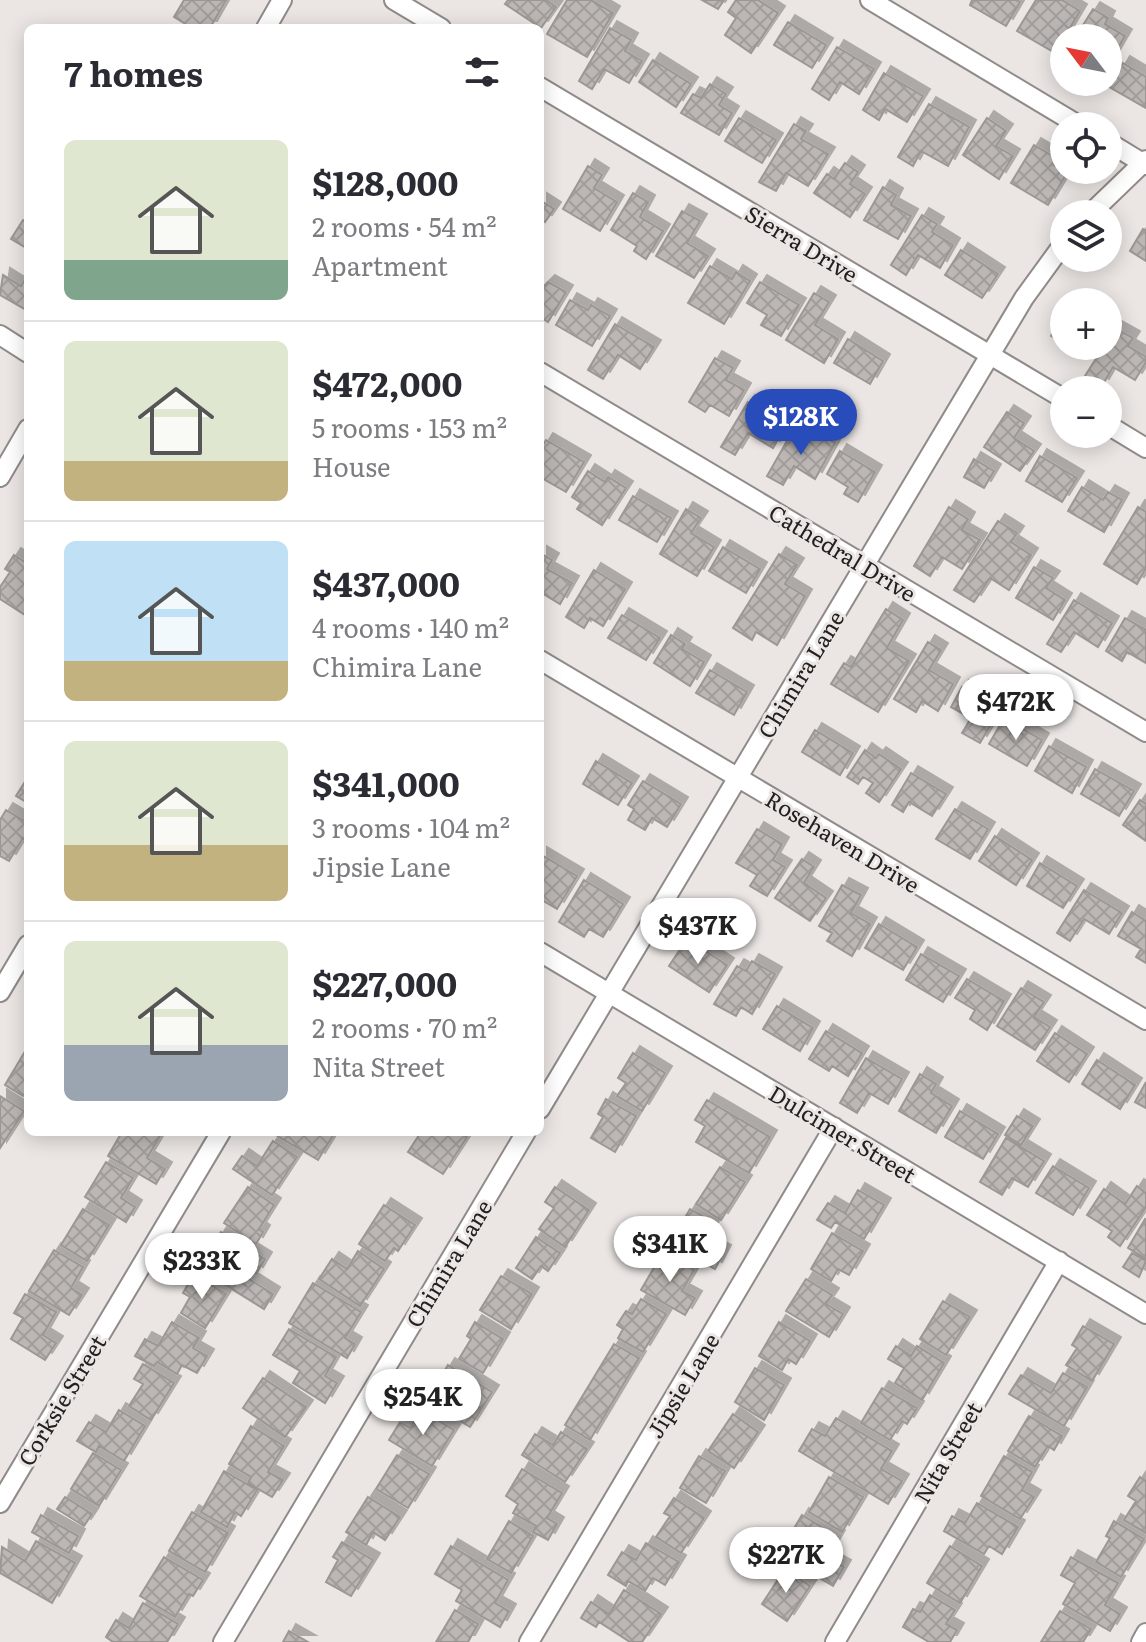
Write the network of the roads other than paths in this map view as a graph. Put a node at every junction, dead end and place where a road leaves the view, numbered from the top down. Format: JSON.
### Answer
{"nodes":[{"id":1,"x":282,"y":0,"type":"edge"},
{"id":2,"x":394,"y":0,"type":"edge"},
{"id":3,"x":870,"y":0,"type":"edge"},
{"id":4,"x":268,"y":24,"type":"edge"},
{"id":5,"x":434,"y":24,"type":"edge"},
{"id":6,"x":544,"y":89,"type":"edge"},
{"id":7,"x":1057,"y":112,"type":"edge"},
{"id":8,"x":1122,"y":150,"type":"edge"},
{"id":9,"x":1145,"y":163,"type":"edge"},
{"id":10,"x":1105,"y":200,"type":"edge"},
{"id":11,"x":1050,"y":262,"type":"edge"},
{"id":12,"x":0,"y":335,"type":"edge"},
{"id":13,"x":24,"y":350,"type":"edge"},
{"id":14,"x":990,"y":354,"type":"junction"},
{"id":15,"x":544,"y":374,"type":"edge"},
{"id":16,"x":1050,"y":390,"type":"edge"},
{"id":17,"x":1122,"y":433,"type":"edge"},
{"id":18,"x":24,"y":436,"type":"edge"},
{"id":19,"x":1146,"y":448,"type":"edge"},
{"id":20,"x":0,"y":477,"type":"edge"},
{"id":21,"x":865,"y":565,"type":"junction"},
{"id":22,"x":544,"y":662,"type":"edge"},
{"id":23,"x":1146,"y":732,"type":"edge"},
{"id":24,"x":738,"y":778,"type":"junction"},
{"id":25,"x":24,"y":952,"type":"edge"},
{"id":26,"x":544,"y":954,"type":"edge"},
{"id":27,"x":0,"y":992,"type":"edge"},
{"id":28,"x":609,"y":993,"type":"junction"},
{"id":29,"x":1146,"y":1020,"type":"edge"},
{"id":30,"x":544,"y":1102,"type":"edge"},
{"id":31,"x":834,"y":1127,"type":"junction"},
{"id":32,"x":219,"y":1136,"type":"edge"},
{"id":33,"x":524,"y":1136,"type":"edge"},
{"id":34,"x":1059,"y":1261,"type":"junction"},
{"id":35,"x":1146,"y":1314,"type":"edge"},
{"id":36,"x":0,"y":1503,"type":"edge"},
{"id":37,"x":1146,"y":1633,"type":"edge"},
{"id":38,"x":223,"y":1642,"type":"edge"},
{"id":39,"x":529,"y":1642,"type":"edge"},
{"id":40,"x":835,"y":1642,"type":"edge"},
{"id":41,"x":1141,"y":1642,"type":"edge"}],
"edges":[{"from":1,"to":4,"type":"street"},
{"from":2,"to":5,"type":"street"},
{"from":3,"to":7,"type":"street"},
{"from":6,"to":14,"type":"street","name":"Sierra Drive"},
{"from":8,"to":9,"type":"street"},
{"from":9,"to":10,"type":"street"},
{"from":11,"to":14,"type":"street","name":"Chimira Lane"},
{"from":12,"to":13,"type":"street"},
{"from":14,"to":16,"type":"street","name":"Sierra Drive"},
{"from":14,"to":21,"type":"street","name":"Chimira Lane"},
{"from":15,"to":21,"type":"street","name":"Cathedral Drive"},
{"from":17,"to":19,"type":"street"},
{"from":18,"to":20,"type":"street"},
{"from":21,"to":23,"type":"street","name":"Cathedral Drive"},
{"from":21,"to":24,"type":"street","name":"Chimira Lane"},
{"from":22,"to":24,"type":"street","name":"Rosehaven Drive"},
{"from":24,"to":28,"type":"street","name":"Chimira Lane"},
{"from":24,"to":29,"type":"street","name":"Rosehaven Drive"},
{"from":25,"to":27,"type":"street"},
{"from":26,"to":28,"type":"street","name":"Dulcimer Street"},
{"from":28,"to":30,"type":"street","name":"Chimira Lane"},
{"from":28,"to":31,"type":"street","name":"Dulcimer Street"},
{"from":31,"to":34,"type":"street","name":"Dulcimer Street"},
{"from":31,"to":39,"type":"street","name":"Jipsie Lane"},
{"from":32,"to":36,"type":"street","name":"Corksie Street"},
{"from":33,"to":38,"type":"street","name":"Chimira Lane"},
{"from":34,"to":35,"type":"street","name":"Dulcimer Street"},
{"from":34,"to":40,"type":"street","name":"Nita Street"},
{"from":37,"to":41,"type":"street"}]}
